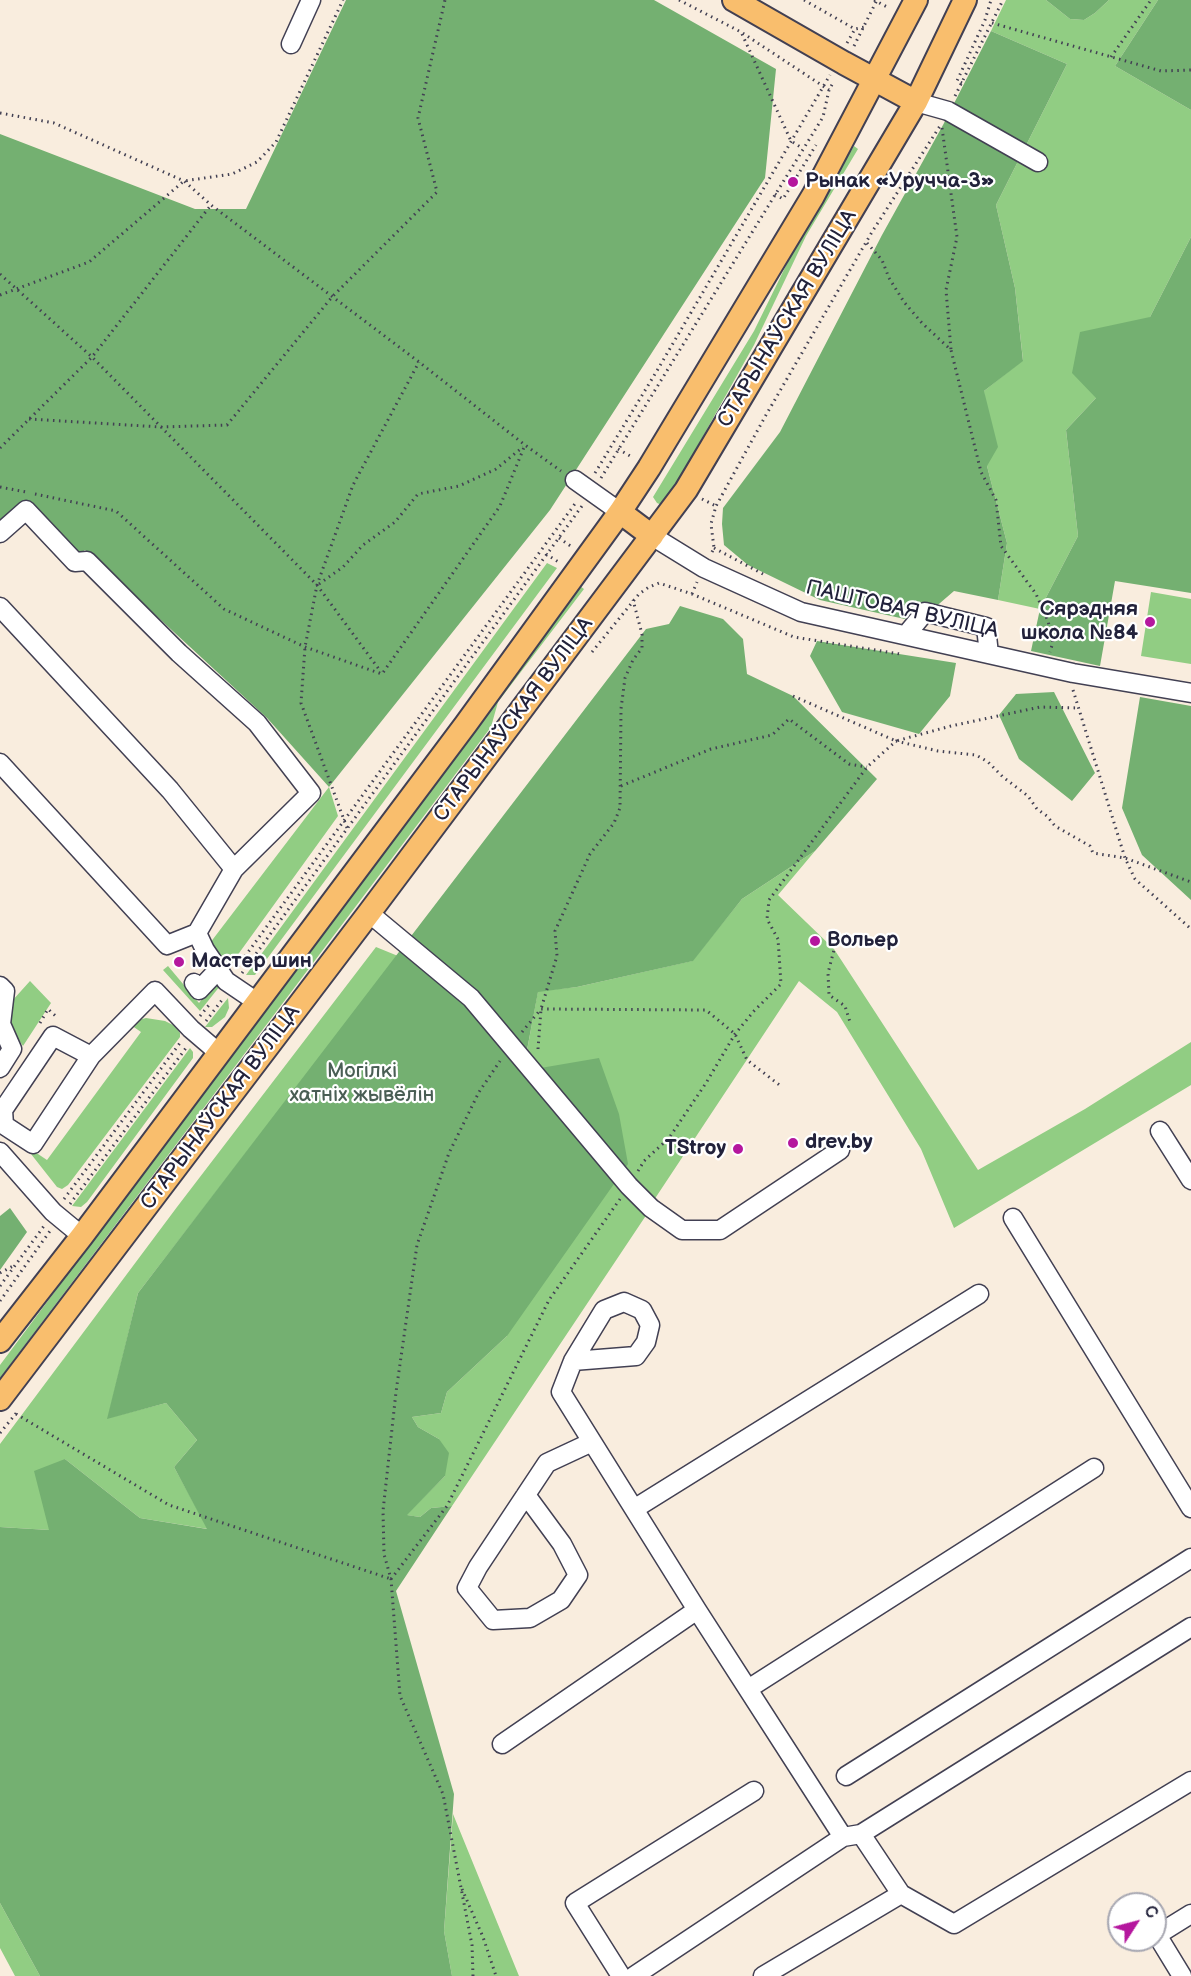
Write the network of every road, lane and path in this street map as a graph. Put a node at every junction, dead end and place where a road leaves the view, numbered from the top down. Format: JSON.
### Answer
{"nodes":[{"id":1,"x":311,"y":0,"type":"edge"},
{"id":2,"x":343,"y":0,"type":"edge"},
{"id":3,"x":445,"y":0,"type":"edge"},
{"id":4,"x":680,"y":0,"type":"edge"},
{"id":5,"x":734,"y":0,"type":"edge"},
{"id":6,"x":804,"y":0,"type":"edge"},
{"id":7,"x":876,"y":0,"type":"edge"},
{"id":8,"x":916,"y":0,"type":"edge"},
{"id":9,"x":965,"y":0,"type":"edge"},
{"id":10,"x":991,"y":0,"type":"edge"},
{"id":11,"x":1003,"y":0,"type":"edge"},
{"id":12,"x":1151,"y":0,"type":"edge"},
{"id":13,"x":992,"y":23,"type":"junction"},
{"id":14,"x":855,"y":29,"type":"junction"},
{"id":15,"x":741,"y":32,"type":"junction"},
{"id":16,"x":291,"y":44,"type":"dead end"},
{"id":17,"x":1111,"y":57,"type":"junction"},
{"id":18,"x":838,"y":60,"type":"junction"},
{"id":19,"x":1191,"y":70,"type":"edge"},
{"id":20,"x":874,"y":79,"type":"junction"},
{"id":21,"x":962,"y":83,"type":"junction"},
{"id":22,"x":824,"y":86,"type":"junction"},
{"id":23,"x":916,"y":102,"type":"junction"},
{"id":24,"x":948,"y":111,"type":"junction"},
{"id":25,"x":0,"y":113,"type":"edge"},
{"id":26,"x":791,"y":141,"type":"junction"},
{"id":27,"x":818,"y":141,"type":"dead end"},
{"id":28,"x":803,"y":149,"type":"junction"},
{"id":29,"x":1038,"y":162,"type":"dead end"},
{"id":30,"x":184,"y":182,"type":"junction"},
{"id":31,"x":775,"y":194,"type":"junction"},
{"id":32,"x":211,"y":205,"type":"junction"},
{"id":33,"x":867,"y":243,"type":"junction"},
{"id":34,"x":0,"y":274,"type":"edge"},
{"id":35,"x":16,"y":289,"type":"junction"},
{"id":36,"x":0,"y":296,"type":"edge"},
{"id":37,"x":332,"y":297,"type":"junction"},
{"id":38,"x":951,"y":350,"type":"junction"},
{"id":39,"x":92,"y":357,"type":"junction"},
{"id":40,"x":419,"y":362,"type":"junction"},
{"id":41,"x":29,"y":419,"type":"junction"},
{"id":42,"x":160,"y":427,"type":"junction"},
{"id":43,"x":525,"y":445,"type":"junction"},
{"id":44,"x":0,"y":448,"type":"edge"},
{"id":45,"x":0,"y":487,"type":"edge"},
{"id":46,"x":584,"y":487,"type":"junction"},
{"id":47,"x":620,"y":512,"type":"junction"},
{"id":48,"x":0,"y":533,"type":"edge"},
{"id":49,"x":652,"y":536,"type":"junction"},
{"id":50,"x":714,"y":548,"type":"junction"},
{"id":51,"x":704,"y":568,"type":"junction"},
{"id":52,"x":768,"y":576,"type":"dead end"},
{"id":53,"x":317,"y":585,"type":"junction"},
{"id":54,"x":692,"y":594,"type":"junction"},
{"id":55,"x":633,"y":600,"type":"junction"},
{"id":56,"x":0,"y":607,"type":"edge"},
{"id":57,"x":906,"y":635,"type":"junction"},
{"id":58,"x":305,"y":647,"type":"junction"},
{"id":59,"x":591,"y":652,"type":"dead end"},
{"id":60,"x":988,"y":654,"type":"junction"},
{"id":61,"x":1049,"y":655,"type":"dead end"},
{"id":62,"x":910,"y":656,"type":"dead end"},
{"id":63,"x":382,"y":674,"type":"junction"},
{"id":64,"x":1072,"y":685,"type":"dead end"},
{"id":65,"x":1191,"y":693,"type":"edge"},
{"id":66,"x":793,"y":696,"type":"dead end"},
{"id":67,"x":1079,"y":708,"type":"junction"},
{"id":68,"x":896,"y":741,"type":"junction"},
{"id":69,"x":0,"y":763,"type":"edge"},
{"id":70,"x":867,"y":767,"type":"junction"},
{"id":71,"x":621,"y":786,"type":"junction"},
{"id":72,"x":345,"y":819,"type":"junction"},
{"id":73,"x":347,"y":828,"type":"junction"},
{"id":74,"x":1125,"y":858,"type":"junction"},
{"id":75,"x":234,"y":869,"type":"junction"},
{"id":76,"x":1191,"y":882,"type":"edge"},
{"id":77,"x":369,"y":912,"type":"junction"},
{"id":78,"x":1191,"y":929,"type":"edge"},
{"id":79,"x":197,"y":933,"type":"junction"},
{"id":80,"x":828,"y":934,"type":"dead end"},
{"id":81,"x":226,"y":979,"type":"junction"},
{"id":82,"x":194,"y":983,"type":"dead end"},
{"id":83,"x":0,"y":986,"type":"edge"},
{"id":84,"x":257,"y":1002,"type":"junction"},
{"id":85,"x":541,"y":1009,"type":"junction"},
{"id":86,"x":850,"y":1022,"type":"dead end"},
{"id":87,"x":65,"y":1025,"type":"dead end"},
{"id":88,"x":198,"y":1025,"type":"junction"},
{"id":89,"x":36,"y":1029,"type":"dead end"},
{"id":90,"x":735,"y":1034,"type":"junction"},
{"id":91,"x":511,"y":1046,"type":"junction"},
{"id":92,"x":219,"y":1053,"type":"junction"},
{"id":93,"x":91,"y":1056,"type":"junction"},
{"id":94,"x":0,"y":1068,"type":"edge"},
{"id":95,"x":543,"y":1084,"type":"junction"},
{"id":96,"x":782,"y":1087,"type":"dead end"},
{"id":97,"x":1160,"y":1131,"type":"dead end"},
{"id":98,"x":840,"y":1150,"type":"dead end"},
{"id":99,"x":0,"y":1152,"type":"edge"},
{"id":100,"x":1191,"y":1180,"type":"edge"},
{"id":101,"x":629,"y":1186,"type":"junction"},
{"id":102,"x":56,"y":1215,"type":"junction"},
{"id":103,"x":1013,"y":1218,"type":"dead end"},
{"id":104,"x":82,"y":1236,"type":"junction"},
{"id":105,"x":16,"y":1264,"type":"junction"},
{"id":106,"x":0,"y":1273,"type":"edge"},
{"id":107,"x":0,"y":1286,"type":"edge"},
{"id":108,"x":979,"y":1293,"type":"dead end"},
{"id":109,"x":0,"y":1301,"type":"edge"},
{"id":110,"x":0,"y":1341,"type":"edge"},
{"id":111,"x":573,"y":1361,"type":"dead end"},
{"id":112,"x":23,"y":1404,"type":"dead end"},
{"id":113,"x":8,"y":1406,"type":"edge"},
{"id":114,"x":0,"y":1433,"type":"edge"},
{"id":115,"x":592,"y":1442,"type":"junction"},
{"id":116,"x":1094,"y":1468,"type":"dead end"},
{"id":117,"x":526,"y":1495,"type":"junction"},
{"id":118,"x":1191,"y":1508,"type":"edge"},
{"id":119,"x":634,"y":1509,"type":"junction"},
{"id":120,"x":1191,"y":1558,"type":"edge"},
{"id":121,"x":391,"y":1579,"type":"junction"},
{"id":122,"x":697,"y":1610,"type":"junction"},
{"id":123,"x":1191,"y":1628,"type":"edge"},
{"id":124,"x":748,"y":1689,"type":"junction"},
{"id":125,"x":502,"y":1744,"type":"dead end"},
{"id":126,"x":846,"y":1776,"type":"dead end"},
{"id":127,"x":1191,"y":1781,"type":"edge"},
{"id":128,"x":754,"y":1791,"type":"dead end"},
{"id":129,"x":852,"y":1836,"type":"junction"},
{"id":130,"x":459,"y":1882,"type":"junction"},
{"id":131,"x":901,"y":1894,"type":"junction"},
{"id":132,"x":1191,"y":1914,"type":"edge"},
{"id":133,"x":768,"y":1975,"type":"edge"},
{"id":134,"x":473,"y":1976,"type":"edge"},
{"id":135,"x":496,"y":1976,"type":"edge"},
{"id":136,"x":621,"y":1976,"type":"edge"},
{"id":137,"x":634,"y":1976,"type":"edge"},
{"id":138,"x":1182,"y":1976,"type":"edge"}],
"edges":[{"from":1,"to":16,"type":"street"},
{"from":2,"to":30,"type":"path"},
{"from":3,"to":37,"type":"path"},
{"from":4,"to":15,"type":"path"},
{"from":5,"to":18,"type":"main road"},
{"from":6,"to":14,"type":"path"},
{"from":7,"to":14,"type":"path"},
{"from":8,"to":20,"type":"main road","name":"СТАРЫНАЎСКАЯ ВУЛІЦА"},
{"from":9,"to":23,"type":"main road","name":"СТАРЫНАЎСКАЯ ВУЛІЦА"},
{"from":10,"to":21,"type":"path"},
{"from":11,"to":13,"type":"path"},
{"from":12,"to":17,"type":"path"},
{"from":13,"to":17,"type":"path"},
{"from":13,"to":21,"type":"path"},
{"from":14,"to":18,"type":"path"},
{"from":15,"to":22,"type":"path"},
{"from":15,"to":26,"type":"path"},
{"from":17,"to":19,"type":"path"},
{"from":18,"to":20,"type":"main road"},
{"from":18,"to":22,"type":"path"},
{"from":20,"to":23,"type":"main road"},
{"from":20,"to":47,"type":"main road","name":"СТАРЫНАЎСКАЯ ВУЛІЦА"},
{"from":21,"to":24,"type":"path"},
{"from":22,"to":26,"type":"path"},
{"from":22,"to":28,"type":"path"},
{"from":23,"to":24,"type":"street"},
{"from":23,"to":49,"type":"main road","name":"СТАРЫНАЎСКАЯ ВУЛІЦА"},
{"from":24,"to":29,"type":"street"},
{"from":25,"to":30,"type":"path"},
{"from":26,"to":28,"type":"path"},
{"from":26,"to":46,"type":"path"},
{"from":27,"to":31,"type":"path"},
{"from":28,"to":31,"type":"path"},
{"from":30,"to":32,"type":"path"},
{"from":30,"to":35,"type":"path"},
{"from":31,"to":46,"type":"path"},
{"from":32,"to":37,"type":"path"},
{"from":32,"to":39,"type":"path"},
{"from":33,"to":38,"type":"path"},
{"from":33,"to":38,"type":"path"},
{"from":33,"to":50,"type":"path"},
{"from":34,"to":35,"type":"path"},
{"from":35,"to":36,"type":"path"},
{"from":35,"to":39,"type":"path"},
{"from":37,"to":40,"type":"path"},
{"from":37,"to":42,"type":"path"},
{"from":38,"to":61,"type":"path"},
{"from":39,"to":41,"type":"path"},
{"from":39,"to":42,"type":"path"},
{"from":40,"to":43,"type":"path"},
{"from":40,"to":53,"type":"path"},
{"from":41,"to":42,"type":"path"},
{"from":41,"to":44,"type":"path"},
{"from":42,"to":53,"type":"path"},
{"from":43,"to":46,"type":"path"},
{"from":43,"to":53,"type":"path"},
{"from":43,"to":63,"type":"path"},
{"from":45,"to":58,"type":"path"},
{"from":46,"to":47,"type":"street"},
{"from":46,"to":72,"type":"path"},
{"from":46,"to":73,"type":"path"},
{"from":47,"to":49,"type":"main road"},
{"from":47,"to":84,"type":"main road","name":"СТАРЫНАЎСКАЯ ВУЛІЦА"},
{"from":48,"to":75,"type":"street"},
{"from":49,"to":51,"type":"street","name":"ПАШТОВАЯ ВУЛІЦА"},
{"from":49,"to":77,"type":"main road","name":"СТАРЫНАЎСКАЯ ВУЛІЦА"},
{"from":50,"to":51,"type":"path"},
{"from":50,"to":52,"type":"path"},
{"from":51,"to":54,"type":"path"},
{"from":51,"to":57,"type":"street","name":"ПАШТОВАЯ ВУЛІЦА"},
{"from":53,"to":58,"type":"path"},
{"from":53,"to":63,"type":"path"},
{"from":54,"to":55,"type":"path"},
{"from":54,"to":62,"type":"path"},
{"from":55,"to":59,"type":"path"},
{"from":55,"to":71,"type":"path"},
{"from":56,"to":75,"type":"street"},
{"from":57,"to":60,"type":"street","name":"ПАШТОВАЯ ВУЛІЦА"},
{"from":57,"to":60,"type":"street"},
{"from":58,"to":63,"type":"path"},
{"from":58,"to":72,"type":"path"},
{"from":60,"to":65,"type":"street","name":"ПАШТОВАЯ ВУЛІЦА"},
{"from":64,"to":67,"type":"path"},
{"from":66,"to":68,"type":"path"},
{"from":67,"to":68,"type":"path"},
{"from":67,"to":74,"type":"path"},
{"from":68,"to":70,"type":"path"},
{"from":68,"to":74,"type":"path"},
{"from":69,"to":79,"type":"street"},
{"from":70,"to":71,"type":"path"},
{"from":70,"to":90,"type":"path"},
{"from":71,"to":85,"type":"path"},
{"from":72,"to":73,"type":"path"},
{"from":72,"to":81,"type":"path"},
{"from":73,"to":81,"type":"path"},
{"from":74,"to":76,"type":"path"},
{"from":74,"to":78,"type":"path"},
{"from":75,"to":79,"type":"street"},
{"from":77,"to":91,"type":"street"},
{"from":77,"to":113,"type":"main road","name":"СТАРЫНАЎСКАЯ ВУЛІЦА"},
{"from":79,"to":81,"type":"street"},
{"from":80,"to":86,"type":"path"},
{"from":81,"to":82,"type":"street"},
{"from":81,"to":84,"type":"street"},
{"from":81,"to":88,"type":"path"},
{"from":81,"to":88,"type":"path"},
{"from":83,"to":94,"type":"street"},
{"from":84,"to":92,"type":"main road","name":"СТАРЫНАЎСКАЯ ВУЛІЦА"},
{"from":85,"to":90,"type":"path"},
{"from":85,"to":91,"type":"path"},
{"from":85,"to":95,"type":"path"},
{"from":87,"to":89,"type":"path"},
{"from":88,"to":92,"type":"street"},
{"from":88,"to":93,"type":"street"},
{"from":88,"to":102,"type":"path"},
{"from":88,"to":102,"type":"path"},
{"from":90,"to":96,"type":"path"},
{"from":90,"to":101,"type":"path"},
{"from":91,"to":95,"type":"street"},
{"from":91,"to":121,"type":"path"},
{"from":92,"to":104,"type":"main road","name":"СТАРЫНАЎСКАЯ ВУЛІЦА"},
{"from":93,"to":93,"type":"street"},
{"from":95,"to":101,"type":"street"},
{"from":97,"to":100,"type":"street"},
{"from":98,"to":101,"type":"street"},
{"from":99,"to":102,"type":"street"},
{"from":101,"to":121,"type":"path"},
{"from":102,"to":104,"type":"street"},
{"from":102,"to":105,"type":"path"},
{"from":102,"to":109,"type":"path"},
{"from":103,"to":118,"type":"street"},
{"from":104,"to":110,"type":"main road","name":"СТАРЫНАЎСКАЯ ВУЛІЦА"},
{"from":105,"to":106,"type":"path"},
{"from":105,"to":107,"type":"path"},
{"from":108,"to":119,"type":"street"},
{"from":111,"to":115,"type":"street"},
{"from":112,"to":113,"type":"path"},
{"from":113,"to":114,"type":"path"},
{"from":113,"to":121,"type":"path"},
{"from":115,"to":117,"type":"street"},
{"from":115,"to":119,"type":"street"},
{"from":116,"to":124,"type":"street"},
{"from":117,"to":117,"type":"street"},
{"from":119,"to":122,"type":"street"},
{"from":120,"to":126,"type":"street"},
{"from":121,"to":130,"type":"path"},
{"from":122,"to":124,"type":"street"},
{"from":122,"to":125,"type":"street"},
{"from":123,"to":129,"type":"street"},
{"from":124,"to":129,"type":"street"},
{"from":127,"to":131,"type":"street"},
{"from":128,"to":136,"type":"street"},
{"from":129,"to":131,"type":"street"},
{"from":129,"to":137,"type":"street"},
{"from":130,"to":134,"type":"path"},
{"from":130,"to":135,"type":"path"},
{"from":131,"to":133,"type":"street"},
{"from":132,"to":138,"type":"street"}]}
